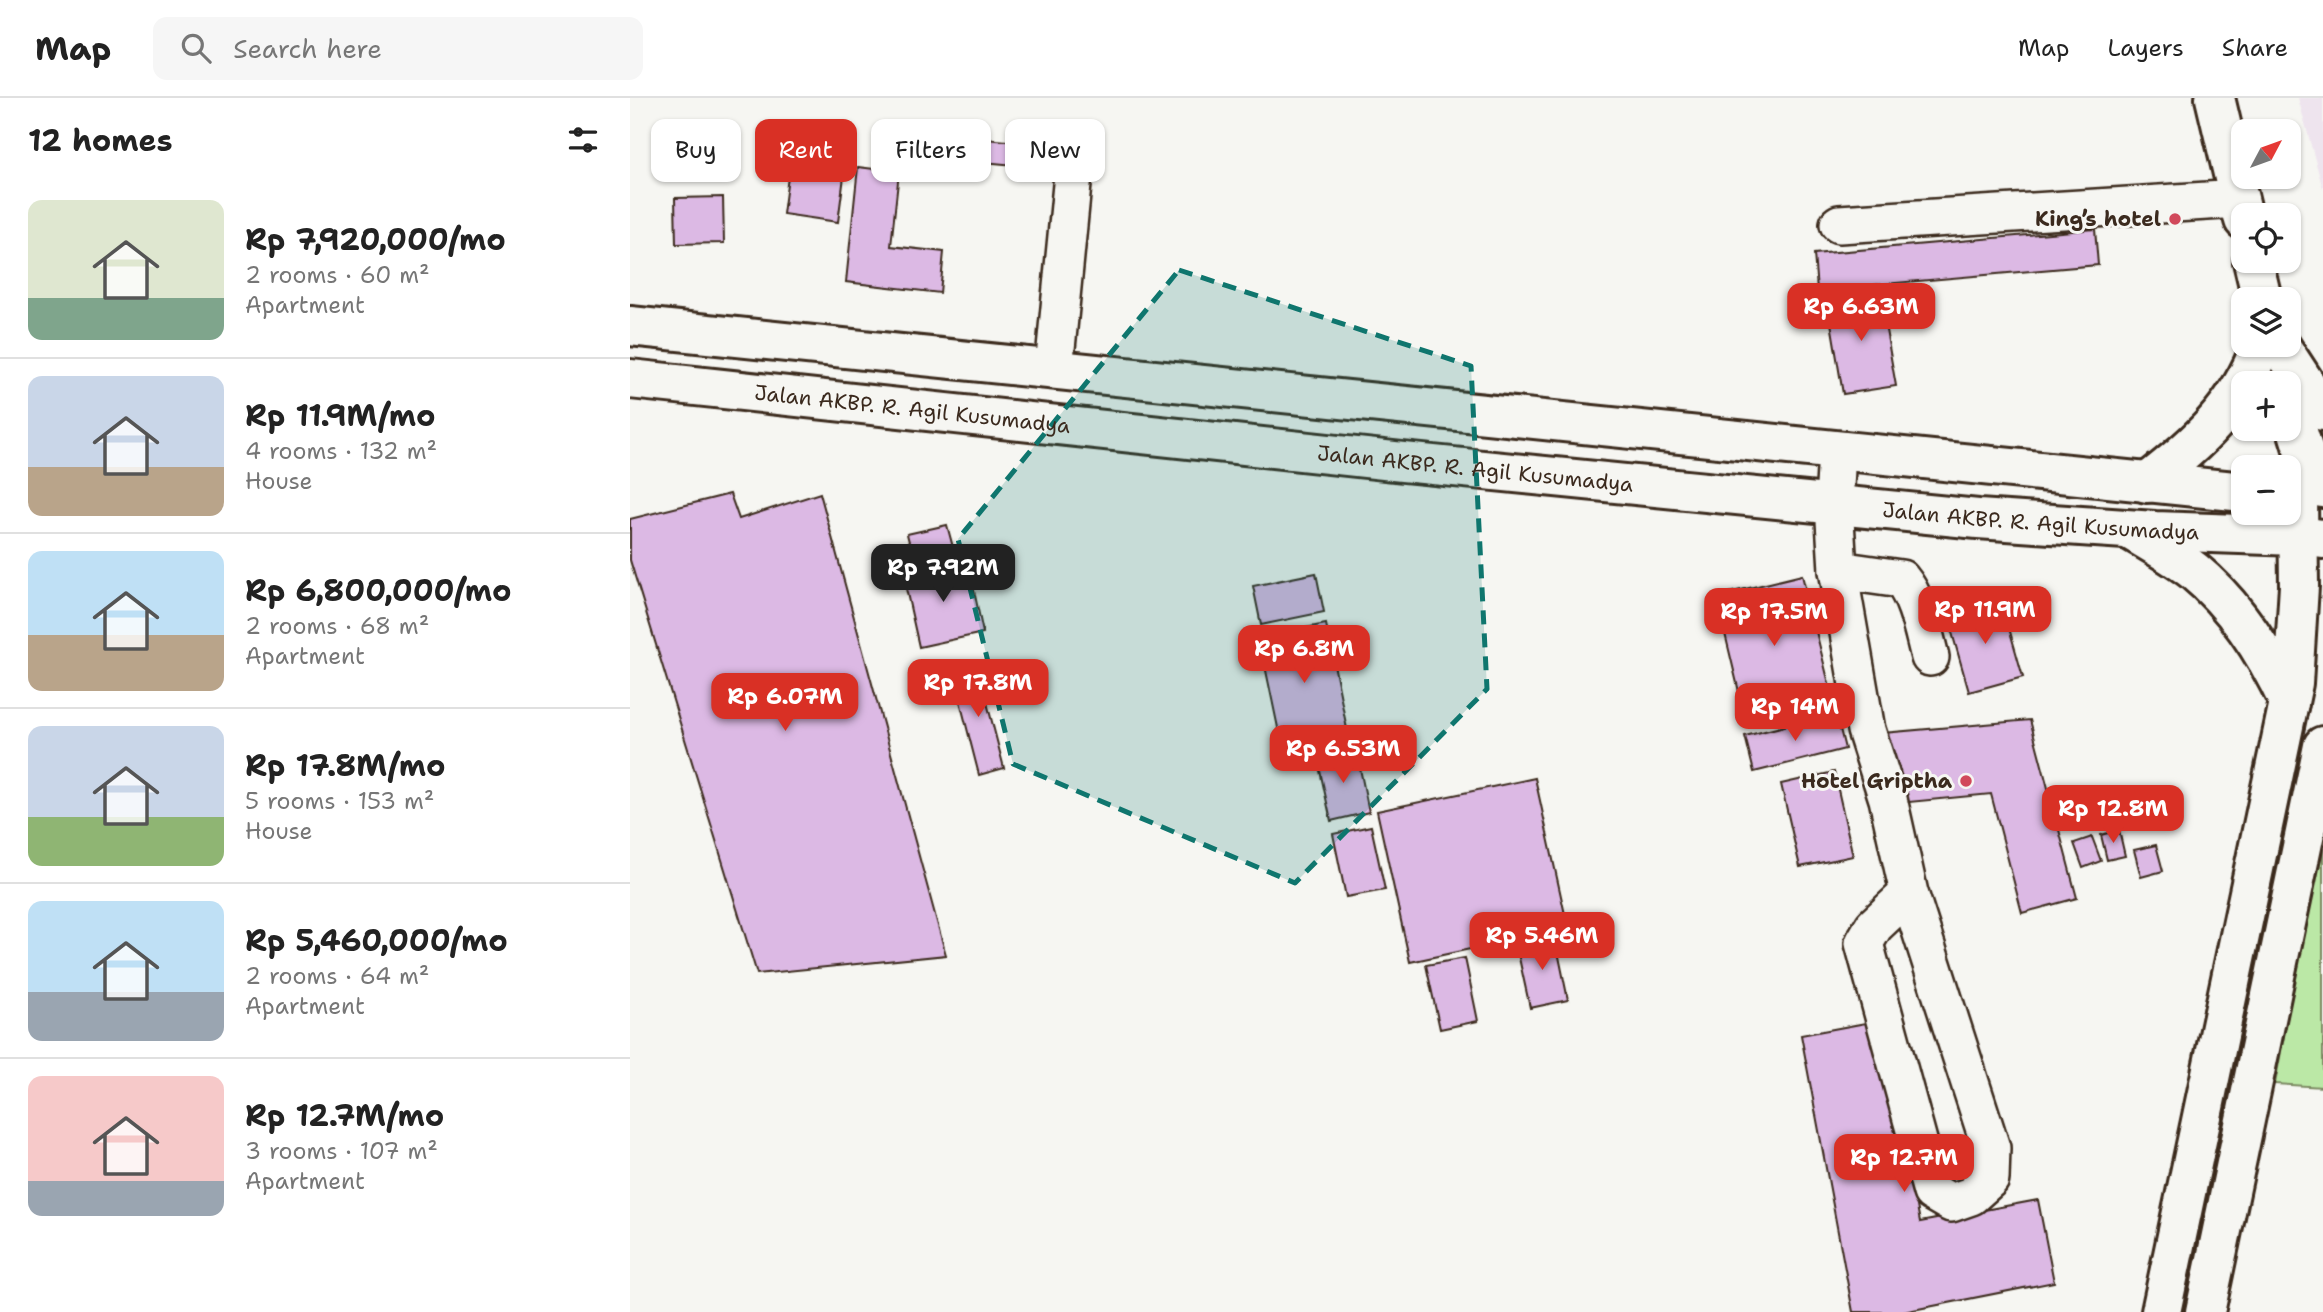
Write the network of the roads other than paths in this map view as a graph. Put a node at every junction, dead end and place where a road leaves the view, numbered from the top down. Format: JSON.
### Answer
{"nodes":[{"id":1,"x":2215,"y":98,"type":"edge"},
{"id":2,"x":1072,"y":182,"type":"edge"},
{"id":3,"x":2240,"y":203,"type":"edge"},
{"id":4,"x":2231,"y":209,"type":"edge"},
{"id":5,"x":1839,"y":224,"type":"dead end"},
{"id":6,"x":630,"y":326,"type":"edge"},
{"id":7,"x":2255,"y":357,"type":"edge"},
{"id":8,"x":2288,"y":357,"type":"edge"},
{"id":9,"x":1054,"y":369,"type":"junction"},
{"id":10,"x":630,"y":379,"type":"edge"},
{"id":11,"x":2323,"y":411,"type":"edge"},
{"id":12,"x":2297,"y":441,"type":"edge"},
{"id":13,"x":1837,"y":451,"type":"junction"},
{"id":14,"x":2147,"y":482,"type":"junction"},
{"id":15,"x":2308,"y":490,"type":"edge"},
{"id":16,"x":2231,"y":491,"type":"edge"},
{"id":17,"x":1833,"y":504,"type":"junction"},
{"id":18,"x":2129,"y":529,"type":"junction"},
{"id":19,"x":2311,"y":538,"type":"edge"},
{"id":20,"x":1838,"y":570,"type":"junction"},
{"id":21,"x":1930,"y":657,"type":"dead end"},
{"id":22,"x":2289,"y":703,"type":"junction"},
{"id":23,"x":2323,"y":746,"type":"edge"},
{"id":24,"x":1909,"y":893,"type":"junction"},
{"id":25,"x":2161,"y":1312,"type":"edge"},
{"id":26,"x":2205,"y":1312,"type":"edge"}],
"edges":[{"from":1,"to":3,"type":"main road"},
{"from":2,"to":9,"type":"lane"},
{"from":4,"to":5,"type":"lane"},
{"from":6,"to":9,"type":"main road","name":"Jalan AKBP. R. Agil Kusumadya"},
{"from":7,"to":14,"type":"main road"},
{"from":8,"to":11,"type":"main road"},
{"from":9,"to":13,"type":"main road","name":"Jalan AKBP. R. Agil Kusumadya"},
{"from":10,"to":17,"type":"main road","name":"Jalan AKBP. R. Agil Kusumadya"},
{"from":12,"to":15,"type":"main road"},
{"from":13,"to":14,"type":"main road","name":"Jalan AKBP. R. Agil Kusumadya"},
{"from":13,"to":17,"type":"lane"},
{"from":14,"to":16,"type":"main road","name":"Jalan AKBP. R. Agil Kusumadya"},
{"from":15,"to":19,"type":"main road"},
{"from":17,"to":18,"type":"main road","name":"Jalan AKBP. R. Agil Kusumadya"},
{"from":17,"to":20,"type":"lane"},
{"from":18,"to":19,"type":"main road","name":"Jalan AKBP. R. Agil Kusumadya"},
{"from":18,"to":22,"type":"main road"},
{"from":19,"to":22,"type":"main road"},
{"from":20,"to":21,"type":"lane"},
{"from":20,"to":24,"type":"lane"},
{"from":22,"to":25,"type":"main road"},
{"from":23,"to":26,"type":"main road"},
{"from":24,"to":24,"type":"lane"}]}
